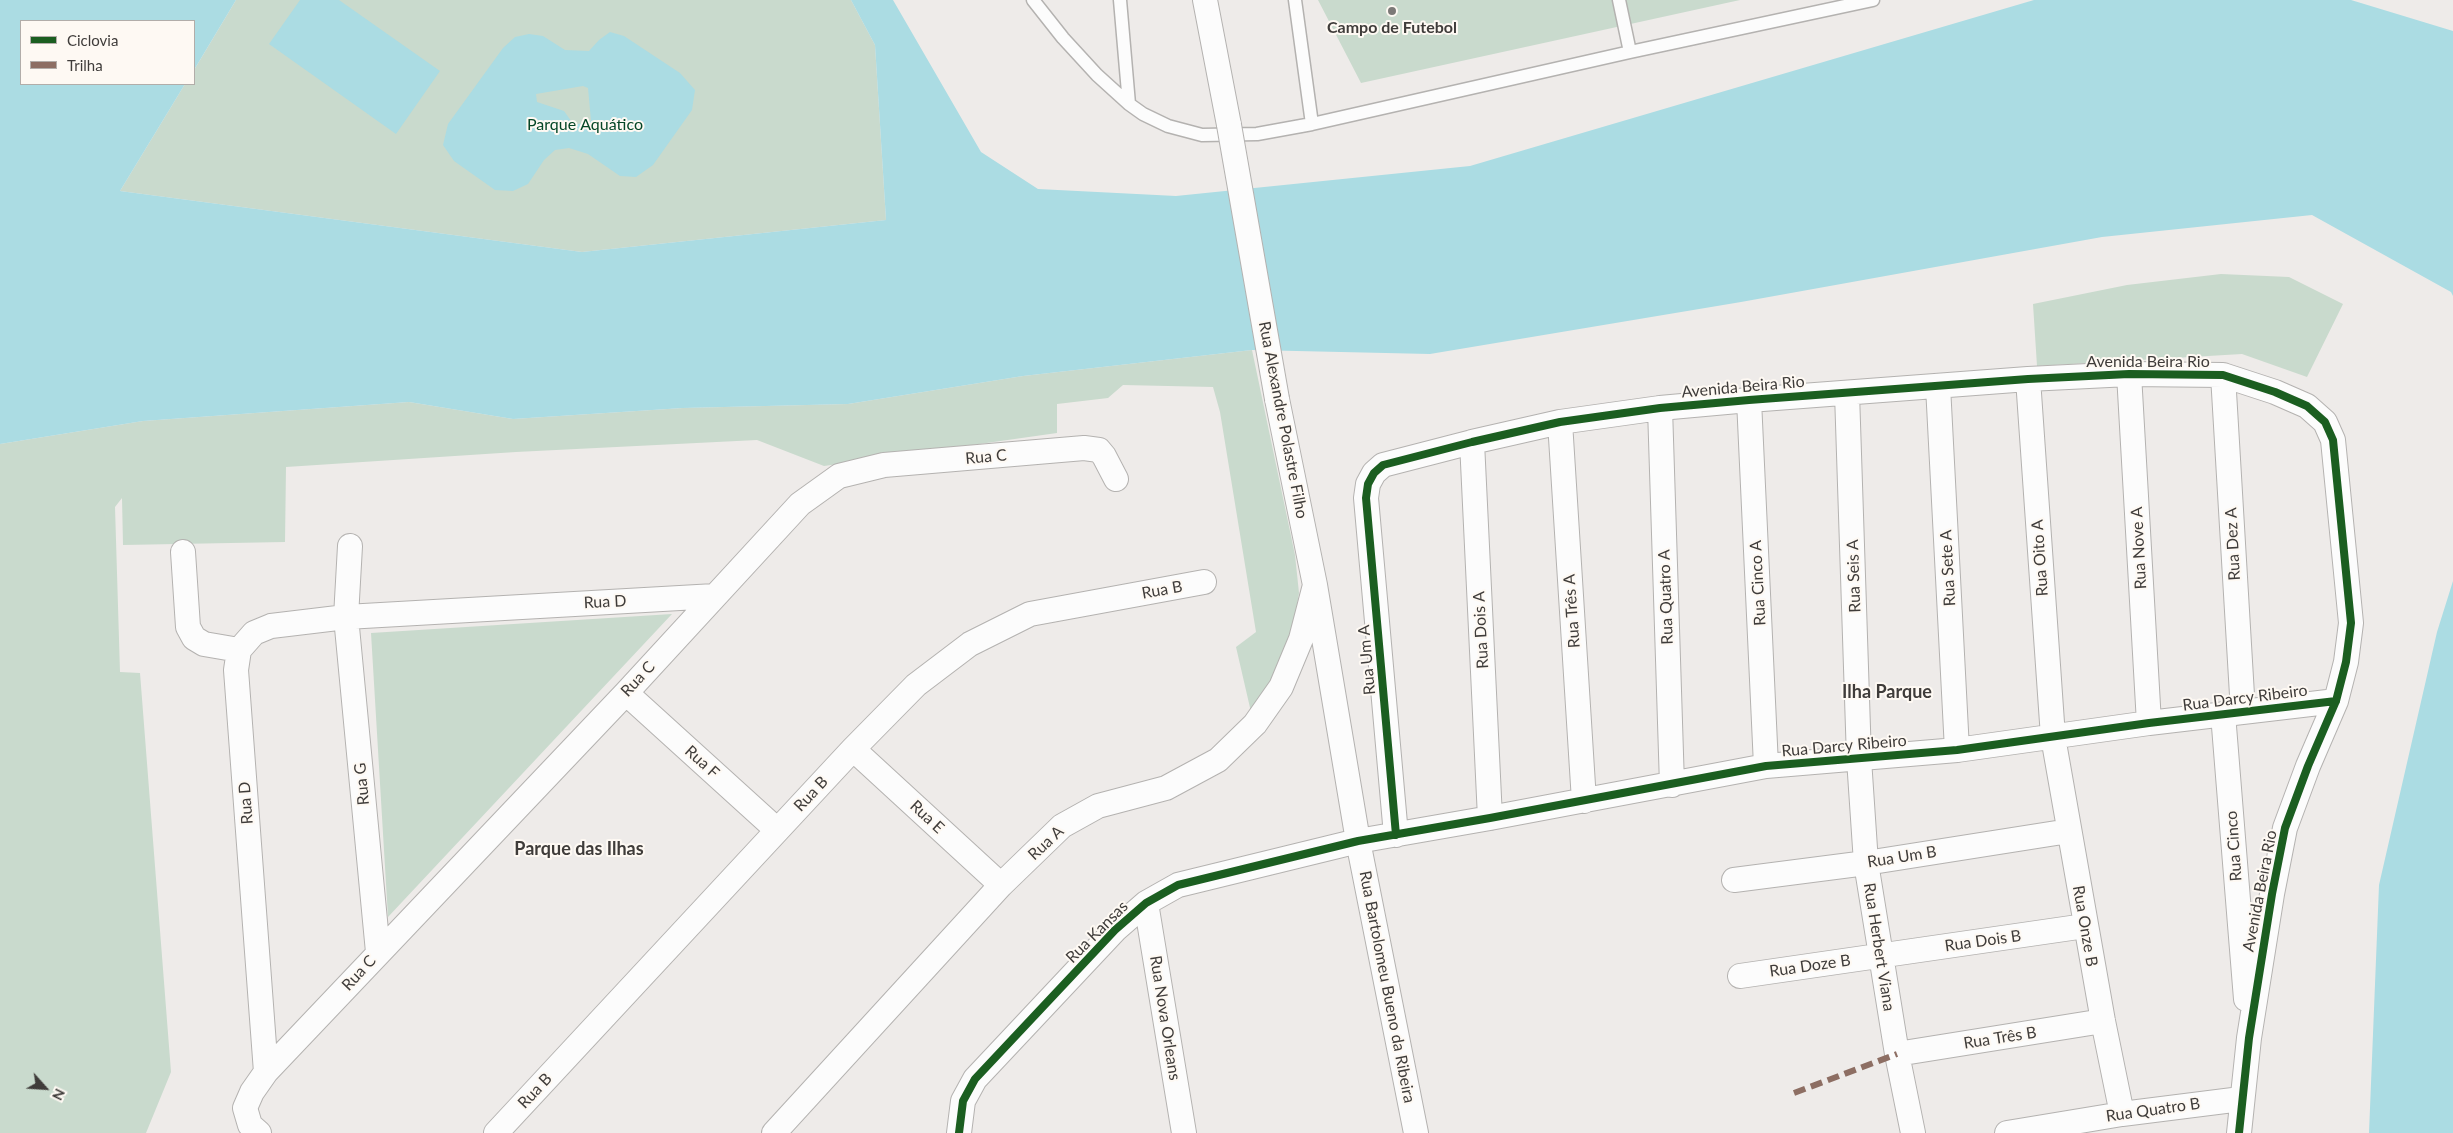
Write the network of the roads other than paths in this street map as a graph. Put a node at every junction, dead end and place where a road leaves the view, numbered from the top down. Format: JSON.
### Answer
{"nodes":[{"id":1,"x":1033,"y":0,"type":"edge"},
{"id":2,"x":1120,"y":0,"type":"edge"},
{"id":3,"x":1205,"y":0,"type":"edge"},
{"id":4,"x":1295,"y":0,"type":"edge"},
{"id":5,"x":1619,"y":0,"type":"edge"},
{"id":6,"x":1873,"y":0,"type":"edge"},
{"id":7,"x":1630,"y":52,"type":"junction"},
{"id":8,"x":1129,"y":104,"type":"junction"},
{"id":9,"x":1312,"y":124,"type":"junction"},
{"id":10,"x":2129,"y":374,"type":"junction"},
{"id":11,"x":2223,"y":375,"type":"junction"},
{"id":12,"x":2028,"y":379,"type":"junction"},
{"id":13,"x":1938,"y":386,"type":"junction"},
{"id":14,"x":1847,"y":392,"type":"junction"},
{"id":15,"x":1749,"y":400,"type":"junction"},
{"id":16,"x":1660,"y":408,"type":"junction"},
{"id":17,"x":1560,"y":422,"type":"junction"},
{"id":18,"x":1472,"y":442,"type":"junction"},
{"id":19,"x":1116,"y":479,"type":"dead end"},
{"id":20,"x":1368,"y":484,"type":"joint"},
{"id":21,"x":350,"y":546,"type":"dead end"},
{"id":22,"x":183,"y":552,"type":"dead end"},
{"id":23,"x":1204,"y":582,"type":"dead end"},
{"id":24,"x":1315,"y":586,"type":"junction"},
{"id":25,"x":715,"y":596,"type":"junction"},
{"id":26,"x":346,"y":617,"type":"junction"},
{"id":27,"x":239,"y":650,"type":"junction"},
{"id":28,"x":626,"y":693,"type":"junction"},
{"id":29,"x":2336,"y":701,"type":"junction"},
{"id":30,"x":2233,"y":713,"type":"junction"},
{"id":31,"x":2149,"y":723,"type":"junction"},
{"id":32,"x":2053,"y":737,"type":"junction"},
{"id":33,"x":854,"y":748,"type":"junction"},
{"id":34,"x":1957,"y":750,"type":"junction"},
{"id":35,"x":1859,"y":759,"type":"junction"},
{"id":36,"x":1766,"y":766,"type":"junction"},
{"id":37,"x":1672,"y":785,"type":"junction"},
{"id":38,"x":1584,"y":801,"type":"junction"},
{"id":39,"x":1490,"y":818,"type":"junction"},
{"id":40,"x":777,"y":830,"type":"junction"},
{"id":41,"x":2069,"y":831,"type":"junction"},
{"id":42,"x":1396,"y":835,"type":"junction"},
{"id":43,"x":1358,"y":841,"type":"junction"},
{"id":44,"x":1866,"y":863,"type":"junction"},
{"id":45,"x":1734,"y":880,"type":"dead end"},
{"id":46,"x":1001,"y":885,"type":"junction"},
{"id":47,"x":1146,"y":903,"type":"junction"},
{"id":48,"x":2085,"y":926,"type":"junction"},
{"id":49,"x":378,"y":952,"type":"junction"},
{"id":50,"x":1880,"y":956,"type":"junction"},
{"id":51,"x":1740,"y":976,"type":"dead end"},
{"id":52,"x":2103,"y":1021,"type":"junction"},
{"id":53,"x":2249,"y":1038,"type":"junction"},
{"id":54,"x":1897,"y":1054,"type":"junction"},
{"id":55,"x":266,"y":1072,"type":"junction"},
{"id":56,"x":2241,"y":1099,"type":"junction"},
{"id":57,"x":2122,"y":1114,"type":"junction"},
{"id":58,"x":259,"y":1133,"type":"edge"},
{"id":59,"x":496,"y":1133,"type":"edge"},
{"id":60,"x":774,"y":1133,"type":"edge"},
{"id":61,"x":959,"y":1133,"type":"edge"},
{"id":62,"x":1184,"y":1133,"type":"edge"},
{"id":63,"x":1416,"y":1133,"type":"edge"},
{"id":64,"x":1913,"y":1133,"type":"edge"},
{"id":65,"x":2007,"y":1133,"type":"edge"},
{"id":66,"x":2239,"y":1133,"type":"edge"}],
"edges":[{"from":1,"to":8,"type":"lane"},
{"from":2,"to":8,"type":"lane"},
{"from":3,"to":24,"type":"street","name":"Rua Alexandre Polastre Filho","bridge":true},
{"from":4,"to":9,"type":"lane"},
{"from":5,"to":7,"type":"lane"},
{"from":6,"to":7,"type":"lane"},
{"from":7,"to":9,"type":"lane"},
{"from":8,"to":9,"type":"lane"},
{"from":10,"to":11,"type":"street","name":"Avenida Beira Rio"},
{"from":10,"to":12,"type":"street","name":"Avenida Beira Rio"},
{"from":10,"to":31,"type":"street","name":"Rua Nove A"},
{"from":11,"to":29,"type":"street","name":"Avenida Beira Rio"},
{"from":11,"to":30,"type":"street","name":"Rua Dez A"},
{"from":12,"to":13,"type":"street","name":"Avenida Beira Rio"},
{"from":12,"to":32,"type":"street","name":"Rua Oito A"},
{"from":13,"to":14,"type":"street","name":"Avenida Beira Rio"},
{"from":13,"to":34,"type":"street","name":"Rua Sete A"},
{"from":14,"to":15,"type":"street","name":"Avenida Beira Rio"},
{"from":14,"to":35,"type":"street","name":"Rua Seis A"},
{"from":15,"to":16,"type":"street","name":"Avenida Beira Rio"},
{"from":15,"to":36,"type":"street","name":"Rua Cinco A"},
{"from":16,"to":17,"type":"street","name":"Avenida Beira Rio"},
{"from":16,"to":37,"type":"street","name":"Rua Quatro A"},
{"from":17,"to":18,"type":"street","name":"Avenida Beira Rio"},
{"from":17,"to":38,"type":"street","name":"Rua Três A"},
{"from":18,"to":20,"type":"street","name":"Avenida Beira Rio"},
{"from":18,"to":39,"type":"street","name":"Rua Dois A"},
{"from":19,"to":25,"type":"street","name":"Rua C"},
{"from":20,"to":42,"type":"street","name":"Rua Um A"},
{"from":21,"to":26,"type":"street"},
{"from":22,"to":27,"type":"street"},
{"from":23,"to":33,"type":"street","name":"Rua B"},
{"from":24,"to":43,"type":"street","name":"Rua Alexandre Polastre Filho"},
{"from":24,"to":46,"type":"street","name":"Rua A"},
{"from":25,"to":26,"type":"street","name":"Rua D"},
{"from":25,"to":28,"type":"street","name":"Rua C"},
{"from":26,"to":27,"type":"street","name":"Rua D"},
{"from":26,"to":49,"type":"street","name":"Rua G"},
{"from":27,"to":55,"type":"street","name":"Rua D"},
{"from":28,"to":40,"type":"street","name":"Rua F"},
{"from":28,"to":49,"type":"street","name":"Rua C"},
{"from":29,"to":30,"type":"street","name":"Rua Darcy Ribeiro"},
{"from":29,"to":53,"type":"street","name":"Avenida Beira Rio"},
{"from":30,"to":31,"type":"street","name":"Rua Darcy Ribeiro"},
{"from":30,"to":53,"type":"street","name":"Rua Cinco"},
{"from":31,"to":32,"type":"street","name":"Rua Darcy Ribeiro"},
{"from":32,"to":34,"type":"street","name":"Rua Darcy Ribeiro"},
{"from":32,"to":41,"type":"street","name":"Rua Onze B"},
{"from":33,"to":40,"type":"street","name":"Rua B"},
{"from":33,"to":46,"type":"street","name":"Rua E"},
{"from":34,"to":35,"type":"street","name":"Rua Darcy Ribeiro"},
{"from":35,"to":36,"type":"street","name":"Rua Darcy Ribeiro"},
{"from":35,"to":44,"type":"street","name":"Rua Herbert Viana"},
{"from":36,"to":37,"type":"street","name":"Rua Darcy Ribeiro"},
{"from":37,"to":38,"type":"street","name":"Rua Darcy Ribeiro"},
{"from":38,"to":39,"type":"street","name":"Rua Darcy Ribeiro"},
{"from":39,"to":42,"type":"street","name":"Rua Darcy Ribeiro"},
{"from":40,"to":59,"type":"street","name":"Rua B"},
{"from":41,"to":44,"type":"street","name":"Rua Um B"},
{"from":41,"to":48,"type":"street","name":"Rua Onze B"},
{"from":42,"to":43,"type":"street","name":"Rua Darcy Ribeiro"},
{"from":43,"to":47,"type":"street","name":"Rua Kansas"},
{"from":43,"to":63,"type":"street","name":"Rua Bartolomeu Bueno da Ribeira"},
{"from":44,"to":45,"type":"street","name":"Rua Um B"},
{"from":44,"to":50,"type":"street","name":"Rua Herbert Viana"},
{"from":46,"to":60,"type":"street","name":"Rua A"},
{"from":47,"to":61,"type":"street","name":"Rua Kansas"},
{"from":47,"to":62,"type":"street","name":"Rua Nova Orleans"},
{"from":48,"to":50,"type":"street","name":"Rua Dois B"},
{"from":48,"to":52,"type":"street","name":"Rua Onze B"},
{"from":49,"to":55,"type":"street","name":"Rua C"},
{"from":50,"to":51,"type":"street","name":"Rua Doze B"},
{"from":50,"to":54,"type":"street","name":"Rua Herbert Viana"},
{"from":52,"to":54,"type":"street","name":"Rua Três B"},
{"from":52,"to":57,"type":"street","name":"Rua Onze B"},
{"from":53,"to":56,"type":"street","name":"Avenida Beira Rio"},
{"from":54,"to":64,"type":"street","name":"Rua Herbert Viana"},
{"from":55,"to":58,"type":"street","name":"Rua C"},
{"from":56,"to":57,"type":"street","name":"Rua Quatro B"},
{"from":56,"to":66,"type":"street","name":"Avenida Beira Rio"},
{"from":57,"to":65,"type":"street","name":"Rua Quatro B"}]}
